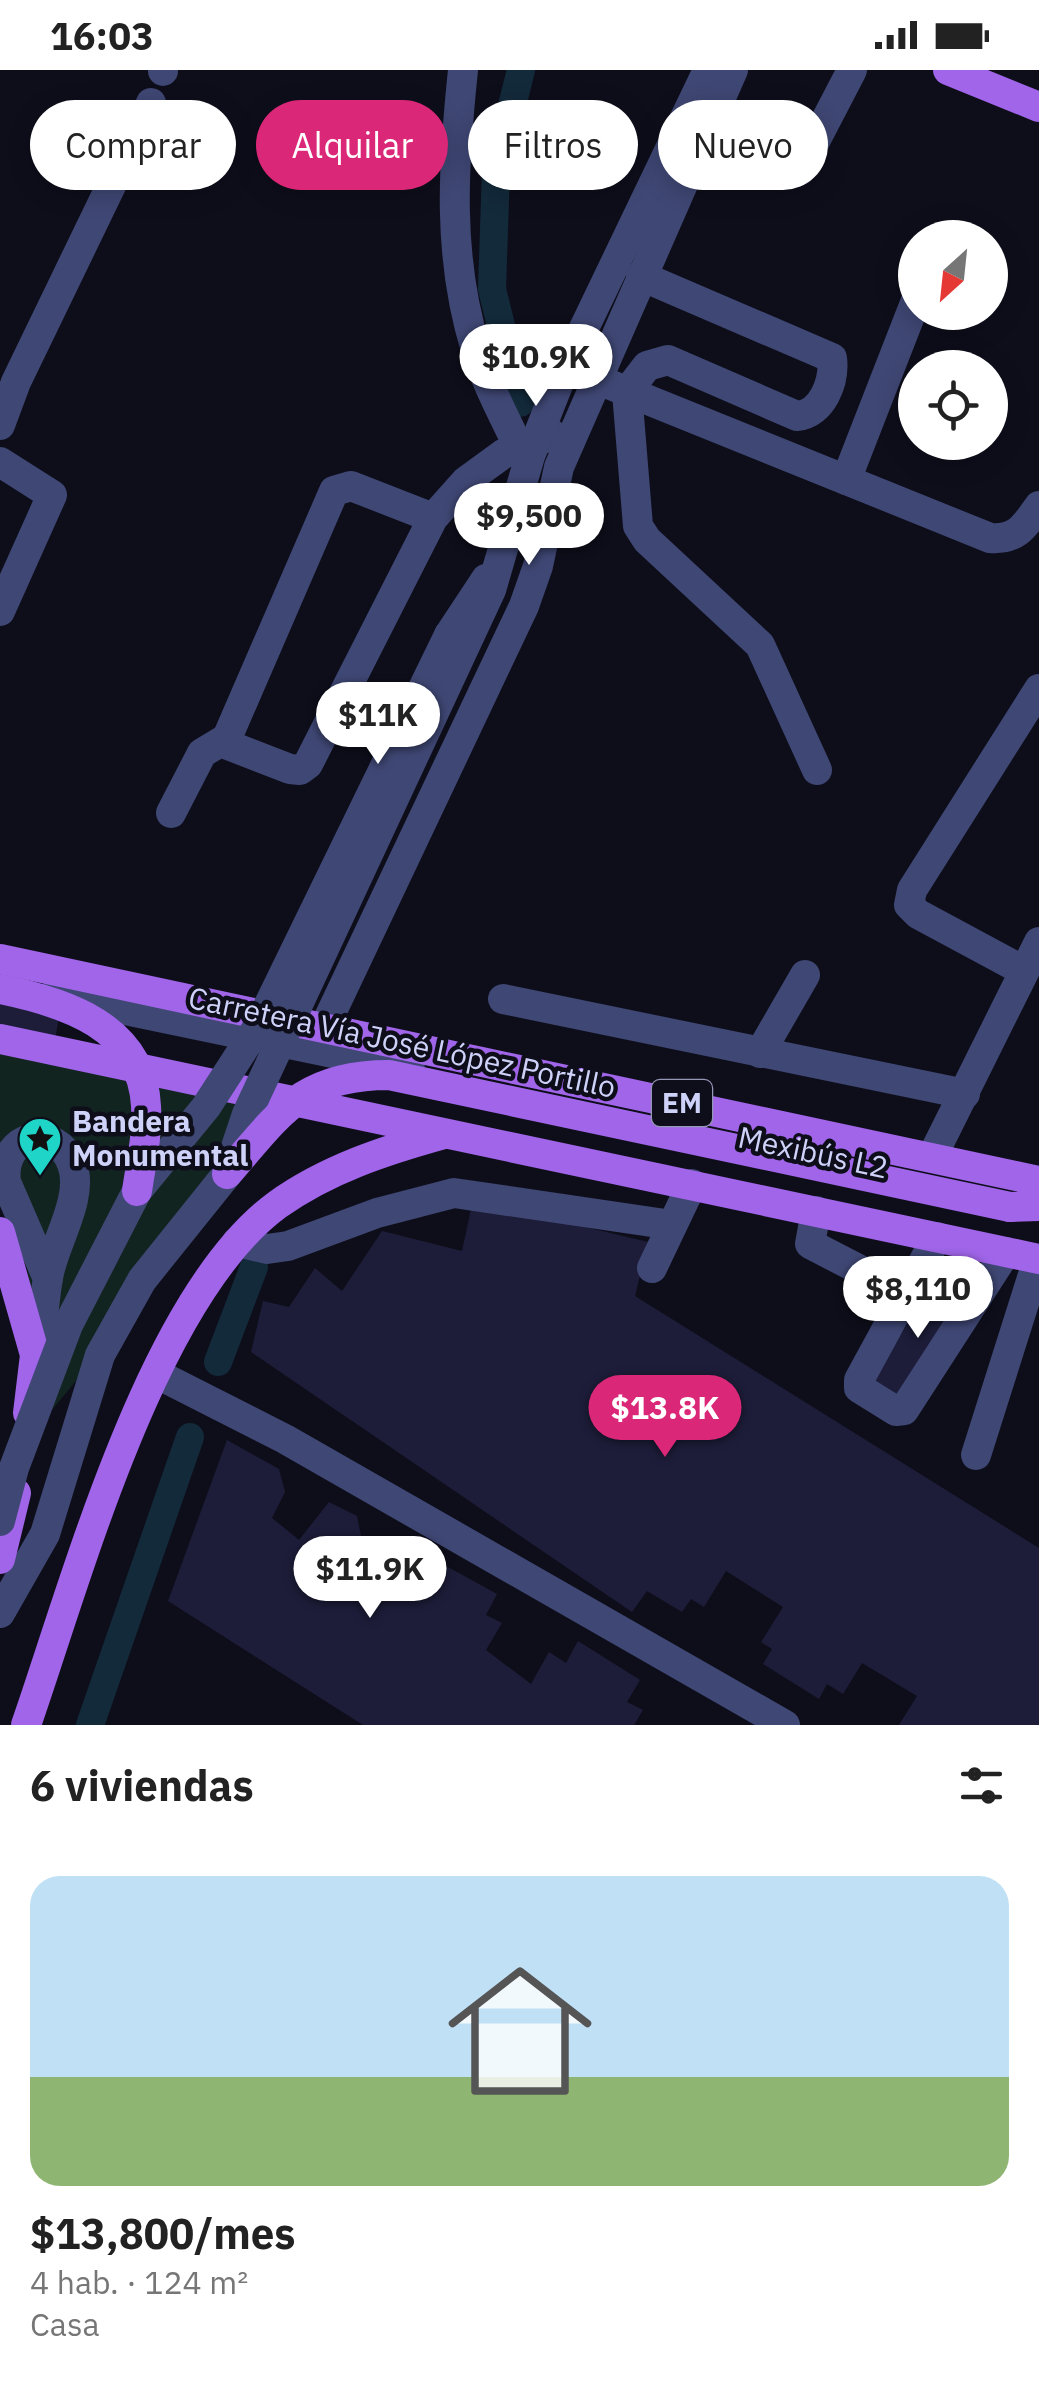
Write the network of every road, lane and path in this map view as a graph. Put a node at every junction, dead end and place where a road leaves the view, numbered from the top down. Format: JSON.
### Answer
{"nodes":[{"id":1,"x":464,"y":70,"type":"edge"},
{"id":2,"x":708,"y":70,"type":"edge"},
{"id":3,"x":734,"y":70,"type":"edge"},
{"id":4,"x":852,"y":70,"type":"edge"},
{"id":5,"x":948,"y":70,"type":"edge"},
{"id":6,"x":1039,"y":106,"type":"edge"},
{"id":7,"x":828,"y":116,"type":"edge"},
{"id":8,"x":105,"y":190,"type":"edge"},
{"id":9,"x":641,"y":276,"type":"junction"},
{"id":10,"x":904,"y":330,"type":"edge"},
{"id":11,"x":8,"y":378,"type":"edge"},
{"id":12,"x":594,"y":378,"type":"junction"},
{"id":13,"x":627,"y":392,"type":"junction"},
{"id":14,"x":0,"y":425,"type":"edge"},
{"id":15,"x":575,"y":427,"type":"junction"},
{"id":16,"x":518,"y":448,"type":"junction"},
{"id":17,"x":0,"y":462,"type":"edge"},
{"id":18,"x":558,"y":467,"type":"junction"},
{"id":19,"x":846,"y":480,"type":"junction"},
{"id":20,"x":1039,"y":506,"type":"edge"},
{"id":21,"x":434,"y":518,"type":"junction"},
{"id":22,"x":0,"y":611,"type":"edge"},
{"id":23,"x":1039,"y":689,"type":"edge"},
{"id":24,"x":227,"y":738,"type":"junction"},
{"id":25,"x":818,"y":770,"type":"dead end"},
{"id":26,"x":171,"y":813,"type":"dead end"},
{"id":27,"x":1039,"y":942,"type":"edge"},
{"id":28,"x":0,"y":958,"type":"edge"},
{"id":29,"x":1024,"y":971,"type":"junction"},
{"id":30,"x":805,"y":975,"type":"dead end"},
{"id":31,"x":0,"y":987,"type":"edge"},
{"id":32,"x":503,"y":1000,"type":"dead end"},
{"id":33,"x":326,"y":1026,"type":"junction"},
{"id":34,"x":0,"y":1031,"type":"edge"},
{"id":35,"x":0,"y":1040,"type":"edge"},
{"id":36,"x":760,"y":1052,"type":"junction"},
{"id":37,"x":965,"y":1094,"type":"junction"},
{"id":38,"x":450,"y":1132,"type":"junction"},
{"id":39,"x":932,"y":1157,"type":"junction"},
{"id":40,"x":228,"y":1174,"type":"junction"},
{"id":41,"x":1039,"y":1181,"type":"edge"},
{"id":42,"x":692,"y":1184,"type":"junction"},
{"id":43,"x":137,"y":1191,"type":"junction"},
{"id":44,"x":1029,"y":1204,"type":"edge"},
{"id":45,"x":816,"y":1211,"type":"junction"},
{"id":46,"x":672,"y":1226,"type":"junction"},
{"id":47,"x":0,"y":1232,"type":"edge"},
{"id":48,"x":937,"y":1237,"type":"junction"},
{"id":49,"x":237,"y":1242,"type":"junction"},
{"id":50,"x":1039,"y":1247,"type":"edge"},
{"id":51,"x":1006,"y":1252,"type":"junction"},
{"id":52,"x":1038,"y":1259,"type":"edge"},
{"id":53,"x":652,"y":1268,"type":"dead end"},
{"id":54,"x":868,"y":1274,"type":"dead end"},
{"id":55,"x":48,"y":1278,"type":"dead end"},
{"id":56,"x":36,"y":1355,"type":"junction"},
{"id":57,"x":157,"y":1374,"type":"junction"},
{"id":58,"x":976,"y":1454,"type":"dead end"},
{"id":59,"x":0,"y":1521,"type":"edge"},
{"id":60,"x":0,"y":1559,"type":"edge"},
{"id":61,"x":0,"y":1612,"type":"edge"},
{"id":62,"x":26,"y":1725,"type":"edge"},
{"id":63,"x":784,"y":1725,"type":"edge"}],
"edges":[{"from":1,"to":16,"type":"street"},
{"from":2,"to":40,"type":"street","bridge":true},
{"from":3,"to":9,"type":"street"},
{"from":4,"to":7,"type":"street"},
{"from":5,"to":6,"type":"main road"},
{"from":8,"to":11,"type":"street"},
{"from":9,"to":12,"type":"street"},
{"from":9,"to":13,"type":"street"},
{"from":10,"to":19,"type":"street"},
{"from":11,"to":14,"type":"street"},
{"from":12,"to":13,"type":"street"},
{"from":12,"to":15,"type":"street"},
{"from":13,"to":19,"type":"street"},
{"from":13,"to":25,"type":"street"},
{"from":15,"to":16,"type":"street"},
{"from":15,"to":18,"type":"street"},
{"from":16,"to":21,"type":"street"},
{"from":17,"to":22,"type":"street"},
{"from":18,"to":33,"type":"street"},
{"from":18,"to":43,"type":"street","bridge":true},
{"from":19,"to":20,"type":"street"},
{"from":21,"to":24,"type":"street"},
{"from":21,"to":24,"type":"street"},
{"from":23,"to":29,"type":"street"},
{"from":24,"to":26,"type":"street"},
{"from":27,"to":29,"type":"street"},
{"from":28,"to":33,"type":"main road","name":"Carretera Vía José López Portillo","number":"EM"},
{"from":29,"to":37,"type":"street"},
{"from":30,"to":36,"type":"street"},
{"from":31,"to":43,"type":"main road","bridge":true},
{"from":31,"to":44,"type":"street","name":"Mexibús L2"},
{"from":32,"to":36,"type":"street"},
{"from":33,"to":39,"type":"main road","name":"Carretera Vía José López Portillo","number":"EM"},
{"from":34,"to":50,"type":"street","name":"Mexibús L2"},
{"from":35,"to":38,"type":"main road"},
{"from":36,"to":37,"type":"street"},
{"from":37,"to":39,"type":"street"},
{"from":38,"to":42,"type":"main road"},
{"from":38,"to":49,"type":"main road"},
{"from":39,"to":41,"type":"main road","name":"Carretera Vía José López Portillo","number":"EM"},
{"from":40,"to":44,"type":"main road","bridge":true},
{"from":40,"to":61,"type":"street"},
{"from":42,"to":45,"type":"main road"},
{"from":42,"to":46,"type":"street"},
{"from":43,"to":59,"type":"street","bridge":true},
{"from":45,"to":48,"type":"main road"},
{"from":45,"to":54,"type":"street"},
{"from":46,"to":49,"type":"street"},
{"from":46,"to":53,"type":"street"},
{"from":47,"to":56,"type":"main road"},
{"from":48,"to":51,"type":"main road"},
{"from":48,"to":51,"type":"street"},
{"from":49,"to":57,"type":"main road"},
{"from":51,"to":52,"type":"main road"},
{"from":52,"to":58,"type":"street"},
{"from":55,"to":56,"type":"street"},
{"from":56,"to":60,"type":"main road"},
{"from":57,"to":62,"type":"main road"},
{"from":57,"to":63,"type":"street"}]}
